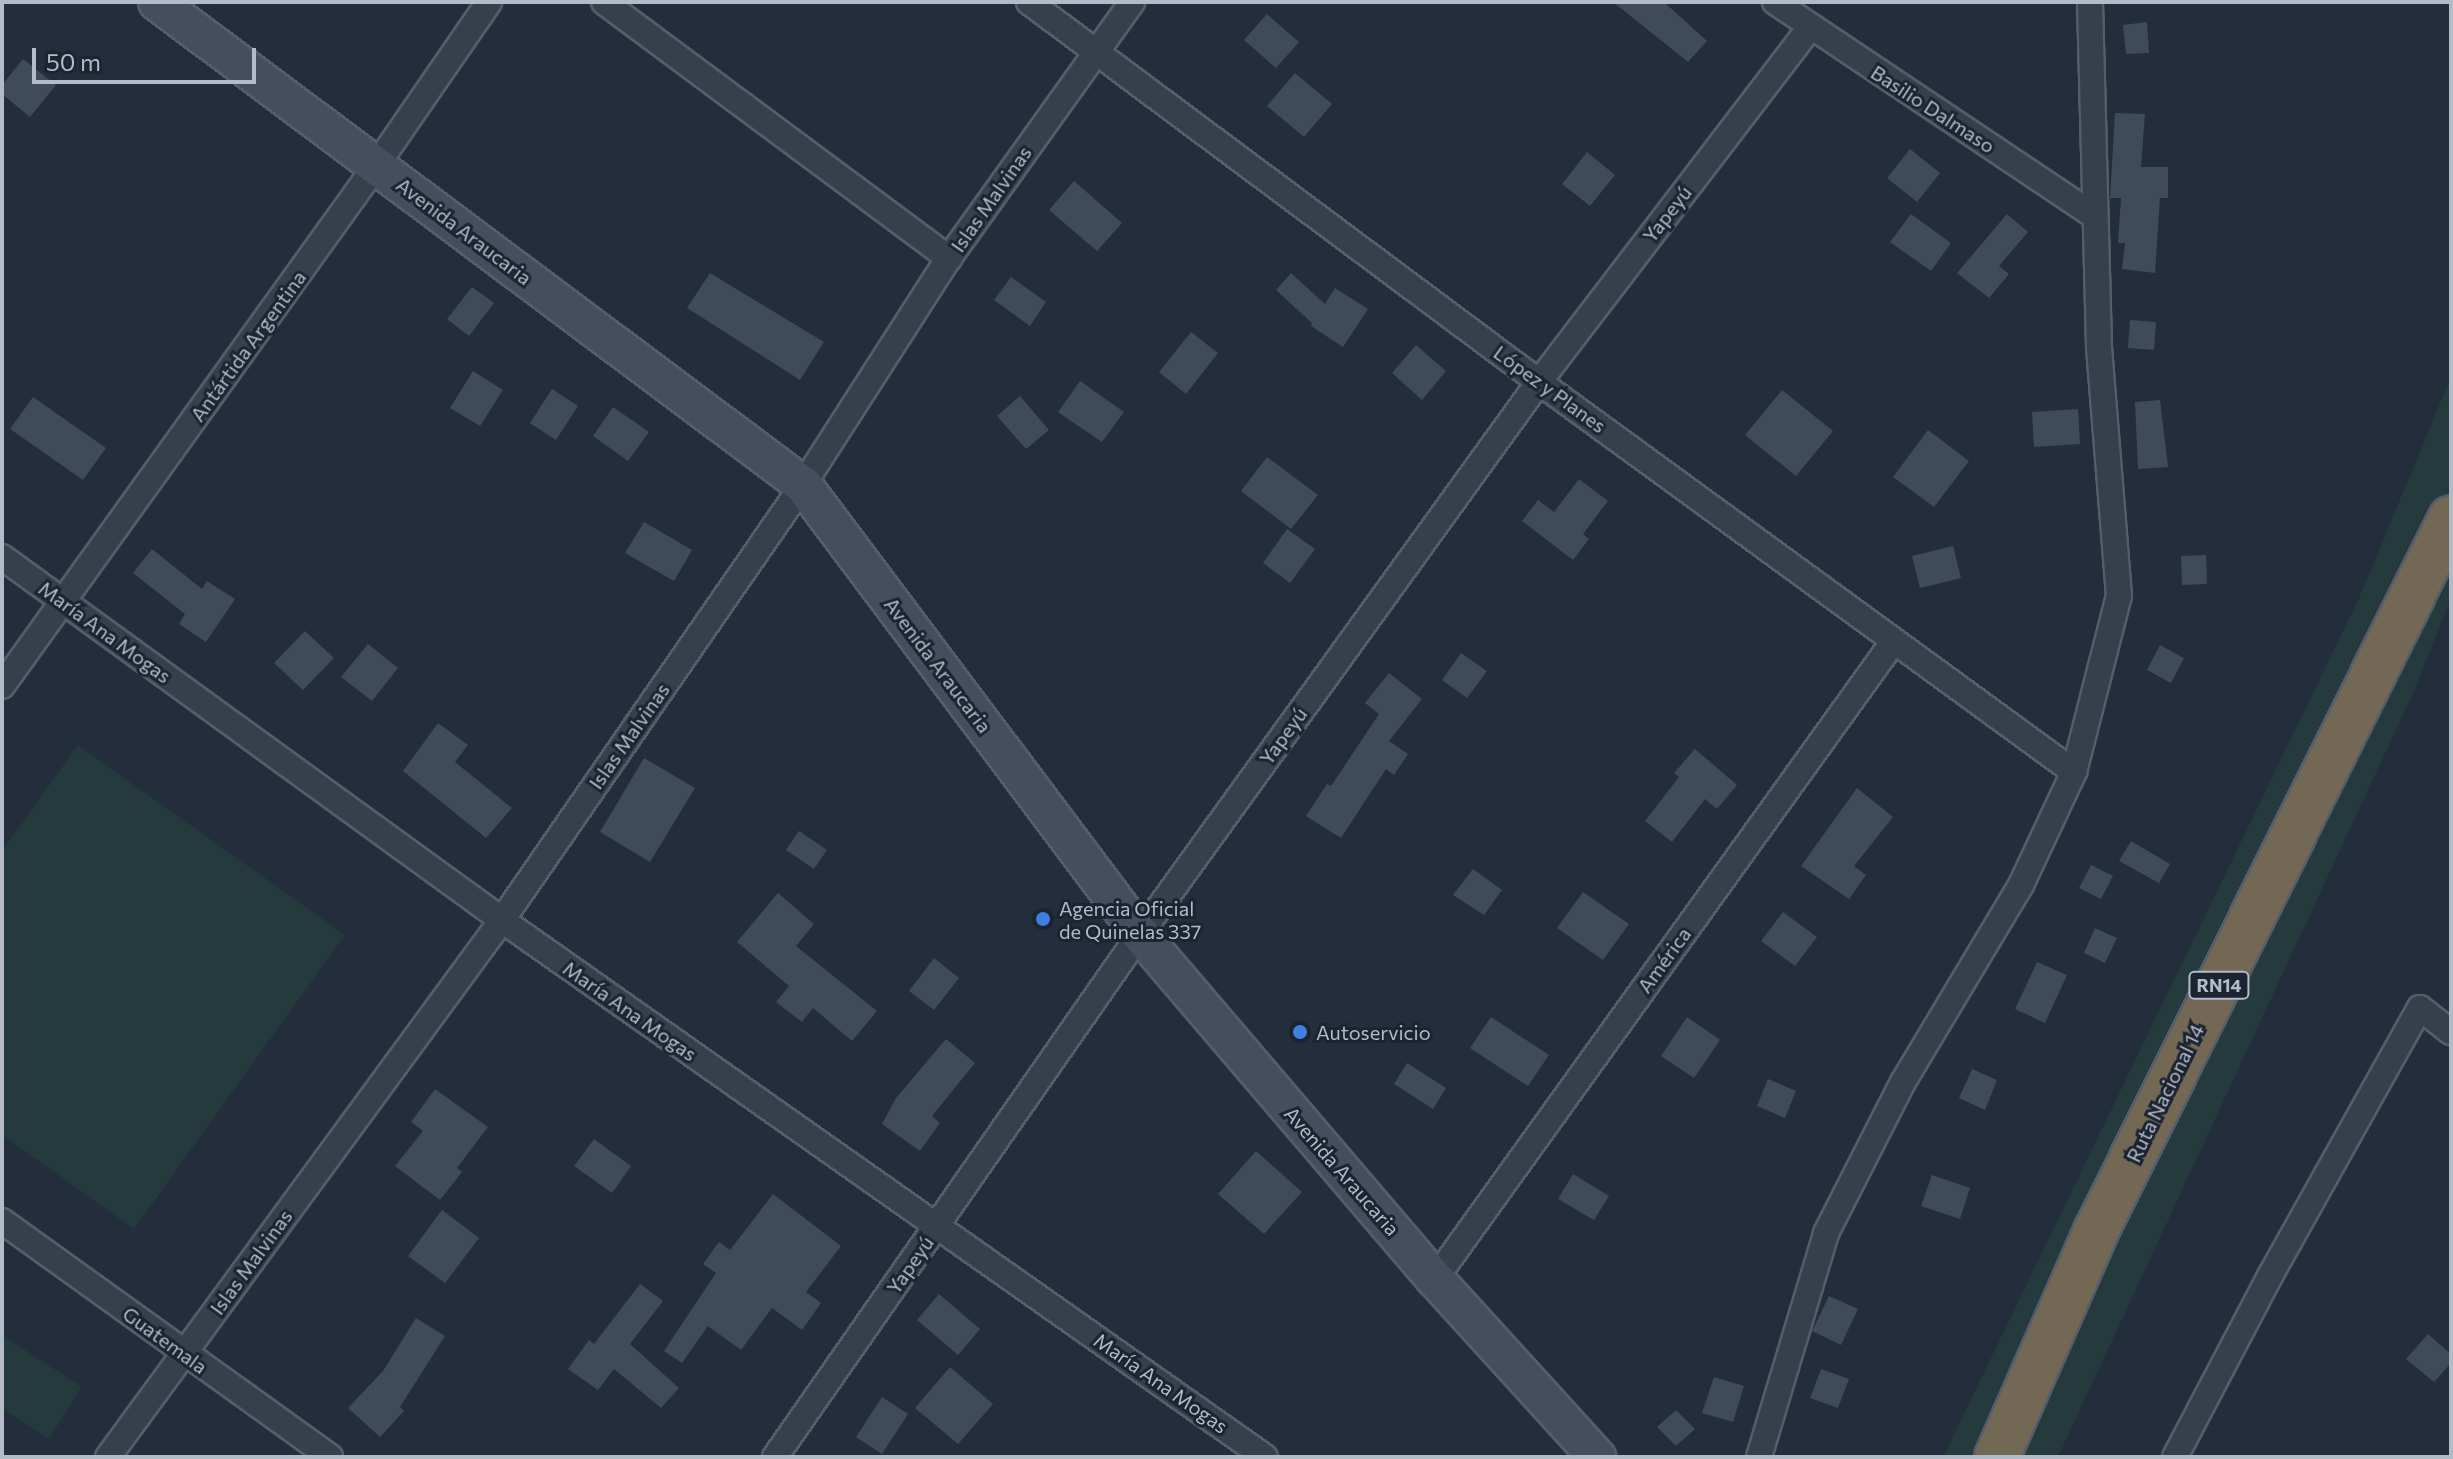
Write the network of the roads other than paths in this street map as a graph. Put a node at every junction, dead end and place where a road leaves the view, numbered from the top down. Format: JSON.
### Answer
{"nodes":[{"id":1,"x":157,"y":2,"type":"edge"},
{"id":2,"x":489,"y":2,"type":"edge"},
{"id":3,"x":604,"y":2,"type":"edge"},
{"id":4,"x":1029,"y":2,"type":"edge"},
{"id":5,"x":1132,"y":2,"type":"edge"},
{"id":6,"x":1775,"y":2,"type":"edge"},
{"id":7,"x":2090,"y":2,"type":"edge"},
{"id":8,"x":1810,"y":28,"type":"junction"},
{"id":9,"x":1096,"y":51,"type":"junction"},
{"id":10,"x":376,"y":166,"type":"junction"},
{"id":11,"x":2093,"y":215,"type":"junction"},
{"id":12,"x":949,"y":258,"type":"junction"},
{"id":13,"x":1539,"y":382,"type":"junction"},
{"id":14,"x":803,"y":485,"type":"junction"},
{"id":15,"x":2451,"y":518,"type":"edge"},
{"id":16,"x":2,"y":557,"type":"edge"},
{"id":17,"x":64,"y":603,"type":"junction"},
{"id":18,"x":1894,"y":641,"type":"junction"},
{"id":19,"x":2,"y":686,"type":"edge"},
{"id":20,"x":2074,"y":772,"type":"junction"},
{"id":21,"x":502,"y":920,"type":"junction"},
{"id":22,"x":1140,"y":934,"type":"junction"},
{"id":23,"x":2451,"y":1032,"type":"edge"},
{"id":24,"x":2,"y":1221,"type":"edge"},
{"id":25,"x":936,"y":1228,"type":"junction"},
{"id":26,"x":1435,"y":1279,"type":"junction"},
{"id":27,"x":183,"y":1354,"type":"junction"},
{"id":28,"x":108,"y":1457,"type":"edge"},
{"id":29,"x":330,"y":1457,"type":"edge"},
{"id":30,"x":775,"y":1457,"type":"edge"},
{"id":31,"x":1265,"y":1457,"type":"edge"},
{"id":32,"x":1597,"y":1457,"type":"edge"},
{"id":33,"x":1759,"y":1457,"type":"edge"},
{"id":34,"x":1997,"y":1457,"type":"edge"},
{"id":35,"x":2175,"y":1457,"type":"edge"}],
"edges":[{"from":1,"to":10,"type":"main road","name":"Avenida Araucaria"},
{"from":2,"to":10,"type":"street","name":"Antártida Argentina"},
{"from":3,"to":12,"type":"street"},
{"from":4,"to":9,"type":"street","name":"López y Planes"},
{"from":5,"to":9,"type":"street","name":"Islas Malvinas"},
{"from":6,"to":8,"type":"street","name":"Basilio Dalmaso"},
{"from":7,"to":11,"type":"street"},
{"from":8,"to":11,"type":"street","name":"Basilio Dalmaso"},
{"from":8,"to":13,"type":"street","name":"Yapeyú"},
{"from":9,"to":12,"type":"street","name":"Islas Malvinas"},
{"from":9,"to":13,"type":"street","name":"López y Planes"},
{"from":10,"to":14,"type":"main road","name":"Avenida Araucaria"},
{"from":10,"to":17,"type":"street","name":"Antártida Argentina"},
{"from":11,"to":20,"type":"street"},
{"from":12,"to":14,"type":"street","name":"Islas Malvinas"},
{"from":13,"to":18,"type":"street","name":"López y Planes"},
{"from":13,"to":22,"type":"street","name":"Yapeyú"},
{"from":14,"to":21,"type":"street","name":"Islas Malvinas"},
{"from":14,"to":22,"type":"main road","name":"Avenida Araucaria"},
{"from":15,"to":34,"type":"highway","name":"Ruta Nacional 14","number":"RN14"},
{"from":16,"to":17,"type":"street","name":"María Ana Mogas"},
{"from":17,"to":19,"type":"street","name":"Antártida Argentina"},
{"from":17,"to":21,"type":"street","name":"María Ana Mogas"},
{"from":18,"to":20,"type":"street","name":"López y Planes"},
{"from":18,"to":26,"type":"street","name":"América"},
{"from":20,"to":33,"type":"street"},
{"from":21,"to":25,"type":"street","name":"María Ana Mogas"},
{"from":21,"to":27,"type":"street","name":"Islas Malvinas"},
{"from":22,"to":25,"type":"street","name":"Yapeyú"},
{"from":22,"to":26,"type":"main road","name":"Avenida Araucaria"},
{"from":23,"to":35,"type":"street"},
{"from":24,"to":27,"type":"street","name":"Guatemala"},
{"from":25,"to":30,"type":"street","name":"Yapeyú"},
{"from":25,"to":31,"type":"street","name":"María Ana Mogas"},
{"from":26,"to":32,"type":"main road","name":"Avenida Araucaria"},
{"from":27,"to":28,"type":"street","name":"Islas Malvinas"},
{"from":27,"to":29,"type":"street","name":"Guatemala"}]}
